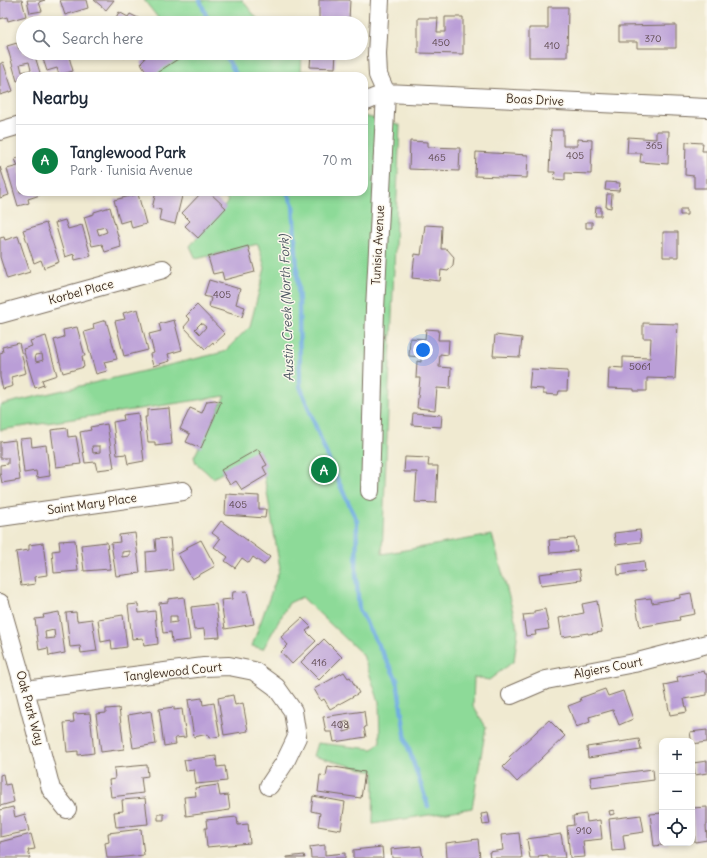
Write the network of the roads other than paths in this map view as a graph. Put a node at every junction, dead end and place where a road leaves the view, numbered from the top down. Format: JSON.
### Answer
{"nodes":[{"id":1,"x":380,"y":0,"type":"edge"},
{"id":2,"x":386,"y":93,"type":"junction"},
{"id":3,"x":368,"y":100,"type":"edge"},
{"id":4,"x":707,"y":108,"type":"edge"},
{"id":5,"x":16,"y":126,"type":"edge"},
{"id":6,"x":0,"y":131,"type":"edge"},
{"id":7,"x":163,"y":269,"type":"dead end"},
{"id":8,"x":0,"y":314,"type":"edge"},
{"id":9,"x":183,"y":491,"type":"dead end"},
{"id":10,"x":370,"y":491,"type":"dead end"},
{"id":11,"x":0,"y":517,"type":"edge"},
{"id":12,"x":0,"y":603,"type":"edge"},
{"id":13,"x":707,"y":644,"type":"edge"},
{"id":14,"x":25,"y":690,"type":"junction"},
{"id":15,"x":511,"y":695,"type":"dead end"},
{"id":16,"x":269,"y":786,"type":"dead end"},
{"id":17,"x":68,"y":808,"type":"dead end"}],
"edges":[{"from":1,"to":2,"type":"street","name":"Tunisia Avenue"},
{"from":2,"to":3,"type":"street","name":"Boas Drive"},
{"from":2,"to":4,"type":"street","name":"Boas Drive"},
{"from":2,"to":10,"type":"street","name":"Tunisia Avenue"},
{"from":5,"to":6,"type":"street"},
{"from":7,"to":8,"type":"street","name":"Korbel Place"},
{"from":9,"to":11,"type":"street","name":"Saint Mary Place"},
{"from":12,"to":14,"type":"street","name":"Oak Park Way"},
{"from":13,"to":15,"type":"street","name":"Algiers Court"},
{"from":14,"to":16,"type":"street","name":"Tanglewood Court"},
{"from":14,"to":17,"type":"street","name":"Oak Park Way"}]}
